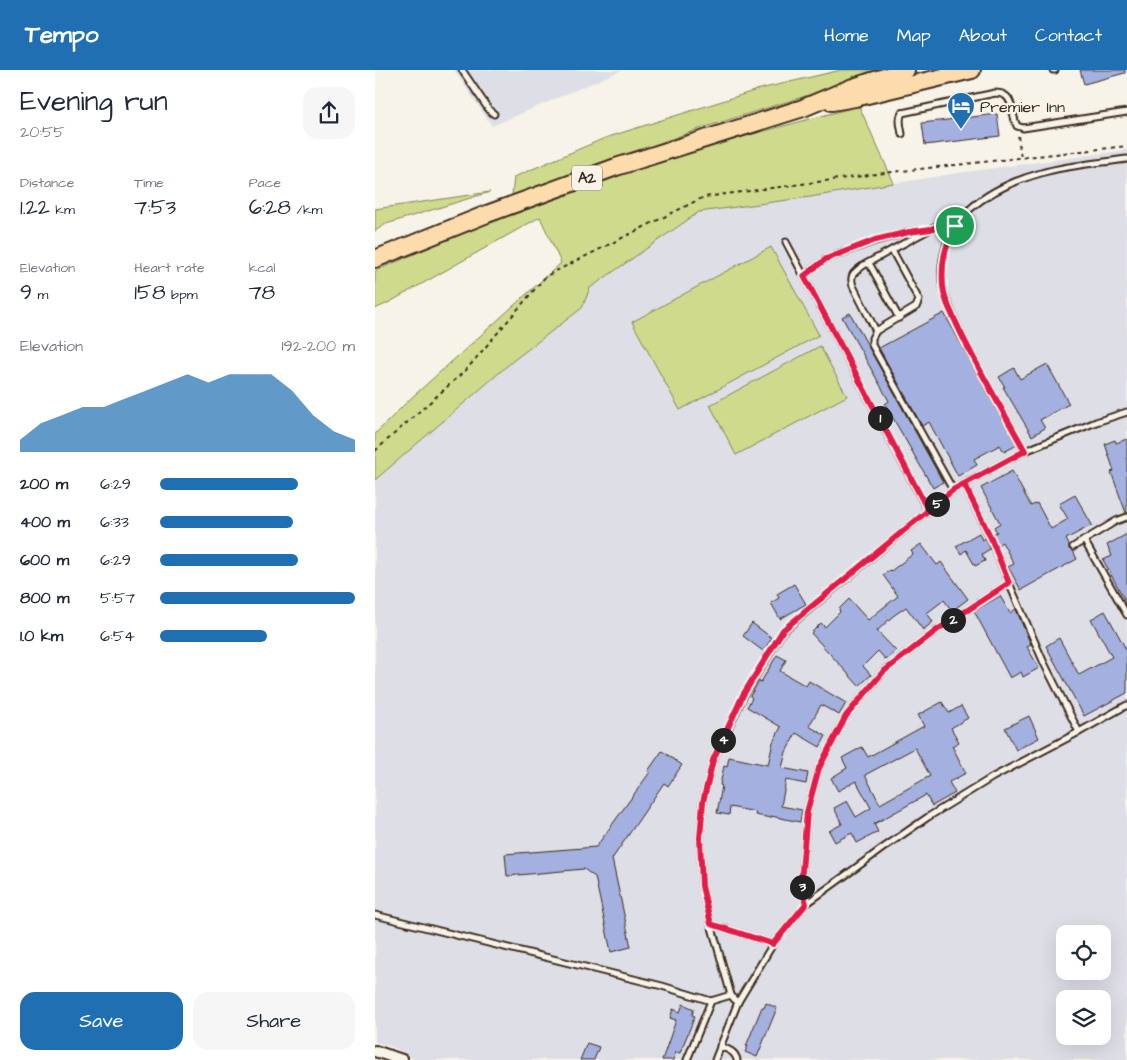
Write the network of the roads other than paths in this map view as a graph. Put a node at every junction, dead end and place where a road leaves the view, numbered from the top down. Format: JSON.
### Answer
{"nodes":[{"id":1,"x":462,"y":70,"type":"edge"},
{"id":2,"x":906,"y":70,"type":"edge"},
{"id":3,"x":972,"y":70,"type":"edge"},
{"id":4,"x":803,"y":108,"type":"junction"},
{"id":5,"x":1127,"y":112,"type":"edge"},
{"id":6,"x":494,"y":114,"type":"dead end"},
{"id":7,"x":902,"y":134,"type":"dead end"},
{"id":8,"x":1127,"y":159,"type":"edge"},
{"id":9,"x":955,"y":226,"type":"junction"},
{"id":10,"x":931,"y":229,"type":"junction"},
{"id":11,"x":786,"y":242,"type":"dead end"},
{"id":12,"x":892,"y":250,"type":"junction"},
{"id":13,"x":375,"y":259,"type":"edge"},
{"id":14,"x":869,"y":262,"type":"junction"},
{"id":15,"x":804,"y":276,"type":"junction"},
{"id":16,"x":899,"y":318,"type":"junction"},
{"id":17,"x":876,"y":331,"type":"junction"},
{"id":18,"x":1127,"y":412,"type":"edge"},
{"id":19,"x":1025,"y":451,"type":"junction"},
{"id":20,"x":964,"y":484,"type":"junction"},
{"id":21,"x":953,"y":490,"type":"junction"},
{"id":22,"x":928,"y":510,"type":"junction"},
{"id":23,"x":1127,"y":517,"type":"edge"},
{"id":24,"x":1084,"y":540,"type":"junction"},
{"id":25,"x":1073,"y":547,"type":"dead end"},
{"id":26,"x":1009,"y":583,"type":"junction"},
{"id":27,"x":1127,"y":615,"type":"edge"},
{"id":28,"x":1127,"y":705,"type":"edge"},
{"id":29,"x":1079,"y":732,"type":"junction"},
{"id":30,"x":806,"y":904,"type":"junction"},
{"id":31,"x":375,"y":915,"type":"edge"},
{"id":32,"x":711,"y":924,"type":"junction"},
{"id":33,"x":773,"y":944,"type":"junction"},
{"id":34,"x":731,"y":995,"type":"junction"},
{"id":35,"x":711,"y":1001,"type":"junction"},
{"id":36,"x":738,"y":1002,"type":"junction"},
{"id":37,"x":720,"y":1046,"type":"junction"},
{"id":38,"x":378,"y":1055,"type":"edge"},
{"id":39,"x":402,"y":1060,"type":"edge"},
{"id":40,"x":687,"y":1060,"type":"edge"},
{"id":41,"x":715,"y":1060,"type":"edge"},
{"id":42,"x":737,"y":1060,"type":"edge"}],
"edges":[{"from":1,"to":6,"type":"lane"},
{"from":2,"to":4,"type":"highway","number":"A2"},
{"from":3,"to":4,"type":"highway","number":"A2"},
{"from":4,"to":13,"type":"highway","number":"A2"},
{"from":5,"to":7,"type":"lane"},
{"from":8,"to":9,"type":"lane"},
{"from":9,"to":10,"type":"lane"},
{"from":9,"to":19,"type":"lane"},
{"from":10,"to":12,"type":"lane"},
{"from":10,"to":15,"type":"lane"},
{"from":11,"to":15,"type":"lane"},
{"from":12,"to":14,"type":"lane"},
{"from":12,"to":16,"type":"lane"},
{"from":14,"to":16,"type":"lane"},
{"from":14,"to":17,"type":"lane"},
{"from":15,"to":22,"type":"lane"},
{"from":16,"to":17,"type":"lane"},
{"from":17,"to":21,"type":"lane"},
{"from":18,"to":19,"type":"lane"},
{"from":19,"to":20,"type":"lane"},
{"from":20,"to":21,"type":"lane"},
{"from":20,"to":26,"type":"lane"},
{"from":21,"to":22,"type":"lane"},
{"from":22,"to":32,"type":"lane"},
{"from":23,"to":24,"type":"lane"},
{"from":24,"to":25,"type":"lane"},
{"from":24,"to":27,"type":"lane"},
{"from":26,"to":29,"type":"lane"},
{"from":26,"to":30,"type":"lane"},
{"from":28,"to":29,"type":"lane"},
{"from":29,"to":30,"type":"lane"},
{"from":30,"to":33,"type":"lane"},
{"from":31,"to":35,"type":"lane"},
{"from":32,"to":33,"type":"lane"},
{"from":32,"to":34,"type":"lane"},
{"from":33,"to":36,"type":"lane"},
{"from":34,"to":35,"type":"lane"},
{"from":34,"to":36,"type":"lane"},
{"from":35,"to":40,"type":"lane"},
{"from":36,"to":37,"type":"lane"},
{"from":37,"to":41,"type":"lane"},
{"from":37,"to":42,"type":"lane"},
{"from":38,"to":39,"type":"street"}]}
